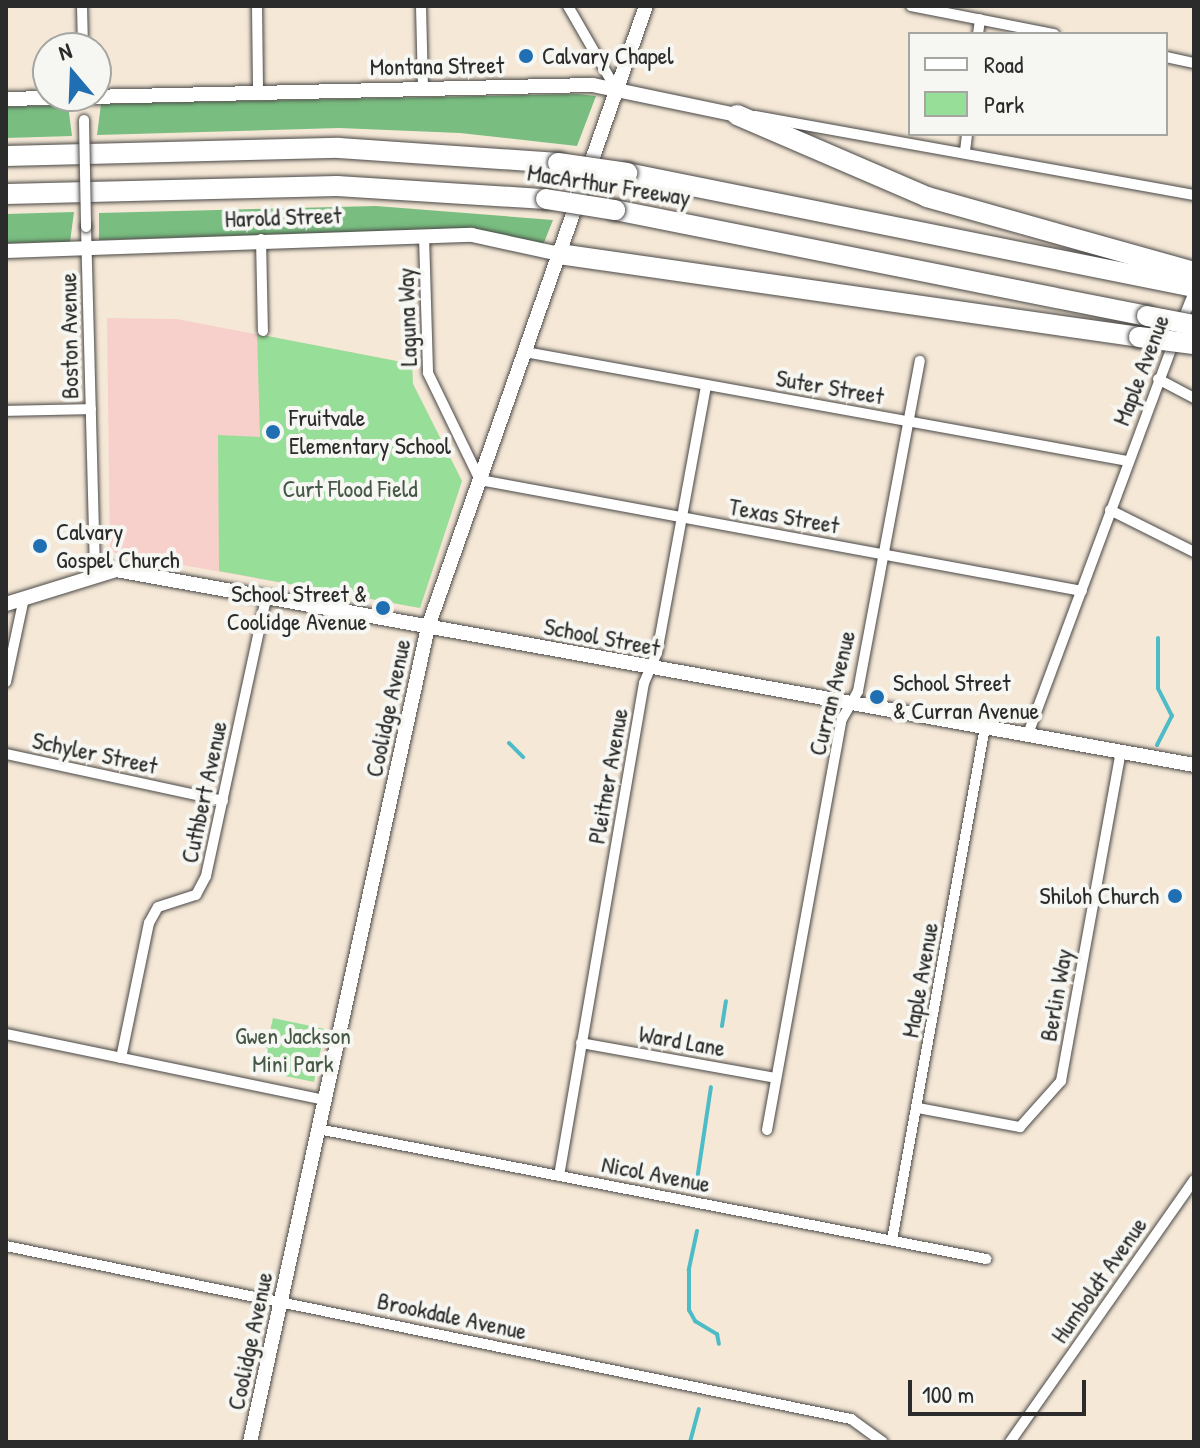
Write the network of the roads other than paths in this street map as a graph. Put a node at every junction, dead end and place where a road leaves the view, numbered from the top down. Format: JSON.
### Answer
{"nodes":[{"id":1,"x":82,"y":6,"type":"edge"},
{"id":2,"x":257,"y":6,"type":"edge"},
{"id":3,"x":421,"y":6,"type":"edge"},
{"id":4,"x":568,"y":6,"type":"edge"},
{"id":5,"x":646,"y":6,"type":"edge"},
{"id":6,"x":911,"y":6,"type":"edge"},
{"id":7,"x":980,"y":19,"type":"junction"},
{"id":8,"x":83,"y":32,"type":"edge"},
{"id":9,"x":978,"y":32,"type":"edge"},
{"id":10,"x":1044,"y":32,"type":"edge"},
{"id":11,"x":1168,"y":57,"type":"edge"},
{"id":12,"x":1194,"y":63,"type":"edge"},
{"id":13,"x":423,"y":87,"type":"junction"},
{"id":14,"x":616,"y":89,"type":"junction"},
{"id":15,"x":258,"y":93,"type":"junction"},
{"id":16,"x":112,"y":96,"type":"edge"},
{"id":17,"x":32,"y":98,"type":"edge"},
{"id":18,"x":6,"y":99,"type":"edge"},
{"id":19,"x":84,"y":112,"type":"edge"},
{"id":20,"x":737,"y":115,"type":"junction"},
{"id":21,"x":967,"y":136,"type":"edge"},
{"id":22,"x":965,"y":151,"type":"junction"},
{"id":23,"x":6,"y":156,"type":"edge"},
{"id":24,"x":6,"y":194,"type":"edge"},
{"id":25,"x":1194,"y":195,"type":"edge"},
{"id":26,"x":424,"y":236,"type":"junction"},
{"id":27,"x":261,"y":239,"type":"junction"},
{"id":28,"x":87,"y":249,"type":"junction"},
{"id":29,"x":6,"y":251,"type":"edge"},
{"id":30,"x":559,"y":254,"type":"junction"},
{"id":31,"x":1163,"y":272,"type":"junction"},
{"id":32,"x":1194,"y":272,"type":"edge"},
{"id":33,"x":1194,"y":289,"type":"edge"},
{"id":34,"x":1194,"y":325,"type":"edge"},
{"id":35,"x":263,"y":331,"type":"dead end"},
{"id":36,"x":1194,"y":344,"type":"edge"},
{"id":37,"x":525,"y":352,"type":"junction"},
{"id":38,"x":920,"y":361,"type":"dead end"},
{"id":39,"x":1158,"y":379,"type":"junction"},
{"id":40,"x":706,"y":385,"type":"junction"},
{"id":41,"x":1194,"y":398,"type":"edge"},
{"id":42,"x":91,"y":409,"type":"junction"},
{"id":43,"x":6,"y":411,"type":"edge"},
{"id":44,"x":907,"y":421,"type":"junction"},
{"id":45,"x":1128,"y":461,"type":"junction"},
{"id":46,"x":480,"y":480,"type":"junction"},
{"id":47,"x":1110,"y":510,"type":"junction"},
{"id":48,"x":682,"y":518,"type":"junction"},
{"id":49,"x":1194,"y":552,"type":"edge"},
{"id":50,"x":883,"y":555,"type":"junction"},
{"id":51,"x":95,"y":574,"type":"junction"},
{"id":52,"x":1082,"y":591,"type":"junction"},
{"id":53,"x":24,"y":598,"type":"junction"},
{"id":54,"x":266,"y":598,"type":"junction"},
{"id":55,"x":6,"y":604,"type":"edge"},
{"id":56,"x":428,"y":627,"type":"junction"},
{"id":57,"x":651,"y":668,"type":"junction"},
{"id":58,"x":6,"y":682,"type":"edge"},
{"id":59,"x":849,"y":704,"type":"junction"},
{"id":60,"x":985,"y":727,"type":"junction"},
{"id":61,"x":1028,"y":734,"type":"junction"},
{"id":62,"x":1121,"y":752,"type":"junction"},
{"id":63,"x":6,"y":754,"type":"edge"},
{"id":64,"x":1194,"y":765,"type":"edge"},
{"id":65,"x":223,"y":801,"type":"junction"},
{"id":66,"x":6,"y":1034,"type":"edge"},
{"id":67,"x":581,"y":1043,"type":"junction"},
{"id":68,"x":121,"y":1058,"type":"junction"},
{"id":69,"x":776,"y":1078,"type":"junction"},
{"id":70,"x":325,"y":1100,"type":"junction"},
{"id":71,"x":918,"y":1108,"type":"junction"},
{"id":72,"x":318,"y":1129,"type":"junction"},
{"id":73,"x":767,"y":1130,"type":"dead end"},
{"id":74,"x":559,"y":1176,"type":"junction"},
{"id":75,"x":1194,"y":1180,"type":"edge"},
{"id":76,"x":892,"y":1240,"type":"junction"},
{"id":77,"x":6,"y":1246,"type":"edge"},
{"id":78,"x":986,"y":1259,"type":"dead end"},
{"id":79,"x":281,"y":1301,"type":"junction"},
{"id":80,"x":250,"y":1442,"type":"edge"},
{"id":81,"x":883,"y":1442,"type":"edge"},
{"id":82,"x":1010,"y":1442,"type":"edge"}],
"edges":[{"from":1,"to":8,"type":"street"},
{"from":2,"to":15,"type":"street"},
{"from":3,"to":13,"type":"street"},
{"from":4,"to":14,"type":"street"},
{"from":5,"to":14,"type":"street","name":"Coolidge Avenue"},
{"from":6,"to":7,"type":"street"},
{"from":7,"to":9,"type":"street"},
{"from":7,"to":10,"type":"street"},
{"from":11,"to":12,"type":"street"},
{"from":13,"to":14,"type":"street","name":"Montana Street"},
{"from":13,"to":15,"type":"street","name":"Montana Street"},
{"from":14,"to":20,"type":"street","name":"Montana Street"},
{"from":14,"to":30,"type":"street","name":"Coolidge Avenue"},
{"from":15,"to":16,"type":"street","name":"Montana Street"},
{"from":17,"to":18,"type":"street","name":"Montana Street"},
{"from":19,"to":28,"type":"street","name":"Boston Avenue","bridge":true},
{"from":20,"to":22,"type":"street","name":"Montana Street"},
{"from":20,"to":31,"type":"highway"},
{"from":21,"to":22,"type":"street"},
{"from":22,"to":25,"type":"street","name":"Montana Street"},
{"from":23,"to":31,"type":"highway","name":"MacArthur Freeway","bridge":true},
{"from":24,"to":34,"type":"highway","name":"MacArthur Freeway","bridge":true},
{"from":26,"to":27,"type":"street","name":"Harold Street"},
{"from":26,"to":30,"type":"street","name":"Harold Street"},
{"from":26,"to":46,"type":"street","name":"Laguna Way"},
{"from":27,"to":28,"type":"street","name":"Harold Street"},
{"from":27,"to":35,"type":"street"},
{"from":28,"to":29,"type":"street","name":"Harold Street"},
{"from":28,"to":42,"type":"street","name":"Boston Avenue"},
{"from":30,"to":36,"type":"highway","bridge":true},
{"from":30,"to":37,"type":"street","name":"Coolidge Avenue"},
{"from":31,"to":32,"type":"highway"},
{"from":31,"to":33,"type":"highway","name":"MacArthur Freeway"},
{"from":33,"to":39,"type":"street","name":"Maple Avenue"},
{"from":37,"to":40,"type":"street","name":"Suter Street"},
{"from":37,"to":46,"type":"street","name":"Coolidge Avenue"},
{"from":38,"to":44,"type":"street","name":"Curran Avenue"},
{"from":39,"to":41,"type":"street"},
{"from":39,"to":45,"type":"street","name":"Maple Avenue"},
{"from":40,"to":44,"type":"street","name":"Suter Street"},
{"from":40,"to":48,"type":"street","name":"Pleitner Avenue"},
{"from":42,"to":43,"type":"street"},
{"from":42,"to":51,"type":"street","name":"Boston Avenue"},
{"from":44,"to":45,"type":"street","name":"Suter Street"},
{"from":44,"to":50,"type":"street","name":"Curran Avenue"},
{"from":45,"to":47,"type":"street","name":"Maple Avenue"},
{"from":46,"to":48,"type":"street","name":"Texas Street"},
{"from":46,"to":56,"type":"street","name":"Coolidge Avenue"},
{"from":47,"to":49,"type":"street"},
{"from":47,"to":52,"type":"street","name":"Maple Avenue"},
{"from":48,"to":50,"type":"street","name":"Texas Street"},
{"from":48,"to":57,"type":"street","name":"Pleitner Avenue"},
{"from":50,"to":52,"type":"street","name":"Texas Street"},
{"from":50,"to":59,"type":"street","name":"Curran Avenue"},
{"from":51,"to":53,"type":"street","name":"School Street"},
{"from":51,"to":54,"type":"street","name":"School Street"},
{"from":52,"to":61,"type":"street","name":"Maple Avenue"},
{"from":53,"to":55,"type":"street","name":"School Street"},
{"from":53,"to":58,"type":"street"},
{"from":54,"to":56,"type":"street","name":"School Street"},
{"from":54,"to":65,"type":"street","name":"Cuthbert Avenue"},
{"from":56,"to":57,"type":"street","name":"School Street"},
{"from":56,"to":70,"type":"street","name":"Coolidge Avenue"},
{"from":57,"to":59,"type":"street","name":"School Street"},
{"from":57,"to":67,"type":"street","name":"Pleitner Avenue"},
{"from":59,"to":60,"type":"street","name":"School Street"},
{"from":59,"to":69,"type":"street","name":"Curran Avenue"},
{"from":60,"to":61,"type":"street","name":"School Street"},
{"from":60,"to":71,"type":"street","name":"Maple Avenue"},
{"from":61,"to":62,"type":"street","name":"School Street"},
{"from":62,"to":64,"type":"street","name":"School Street"},
{"from":62,"to":71,"type":"street","name":"Berlin Way"},
{"from":63,"to":65,"type":"street","name":"Schyler Street"},
{"from":65,"to":68,"type":"street","name":"Cuthbert Avenue"},
{"from":66,"to":68,"type":"street"},
{"from":67,"to":69,"type":"street","name":"Ward Lane"},
{"from":67,"to":74,"type":"street","name":"Pleitner Avenue"},
{"from":68,"to":70,"type":"street"},
{"from":69,"to":73,"type":"street","name":"Curran Avenue"},
{"from":70,"to":72,"type":"street","name":"Coolidge Avenue"},
{"from":71,"to":76,"type":"street","name":"Maple Avenue"},
{"from":72,"to":74,"type":"street","name":"Nicol Avenue"},
{"from":72,"to":79,"type":"street","name":"Coolidge Avenue"},
{"from":74,"to":76,"type":"street","name":"Nicol Avenue"},
{"from":75,"to":82,"type":"street","name":"Humboldt Avenue"},
{"from":76,"to":78,"type":"street","name":"Nicol Avenue"},
{"from":77,"to":79,"type":"street","name":"Brookdale Avenue"},
{"from":79,"to":80,"type":"street","name":"Coolidge Avenue"},
{"from":79,"to":81,"type":"street","name":"Brookdale Avenue"}]}
